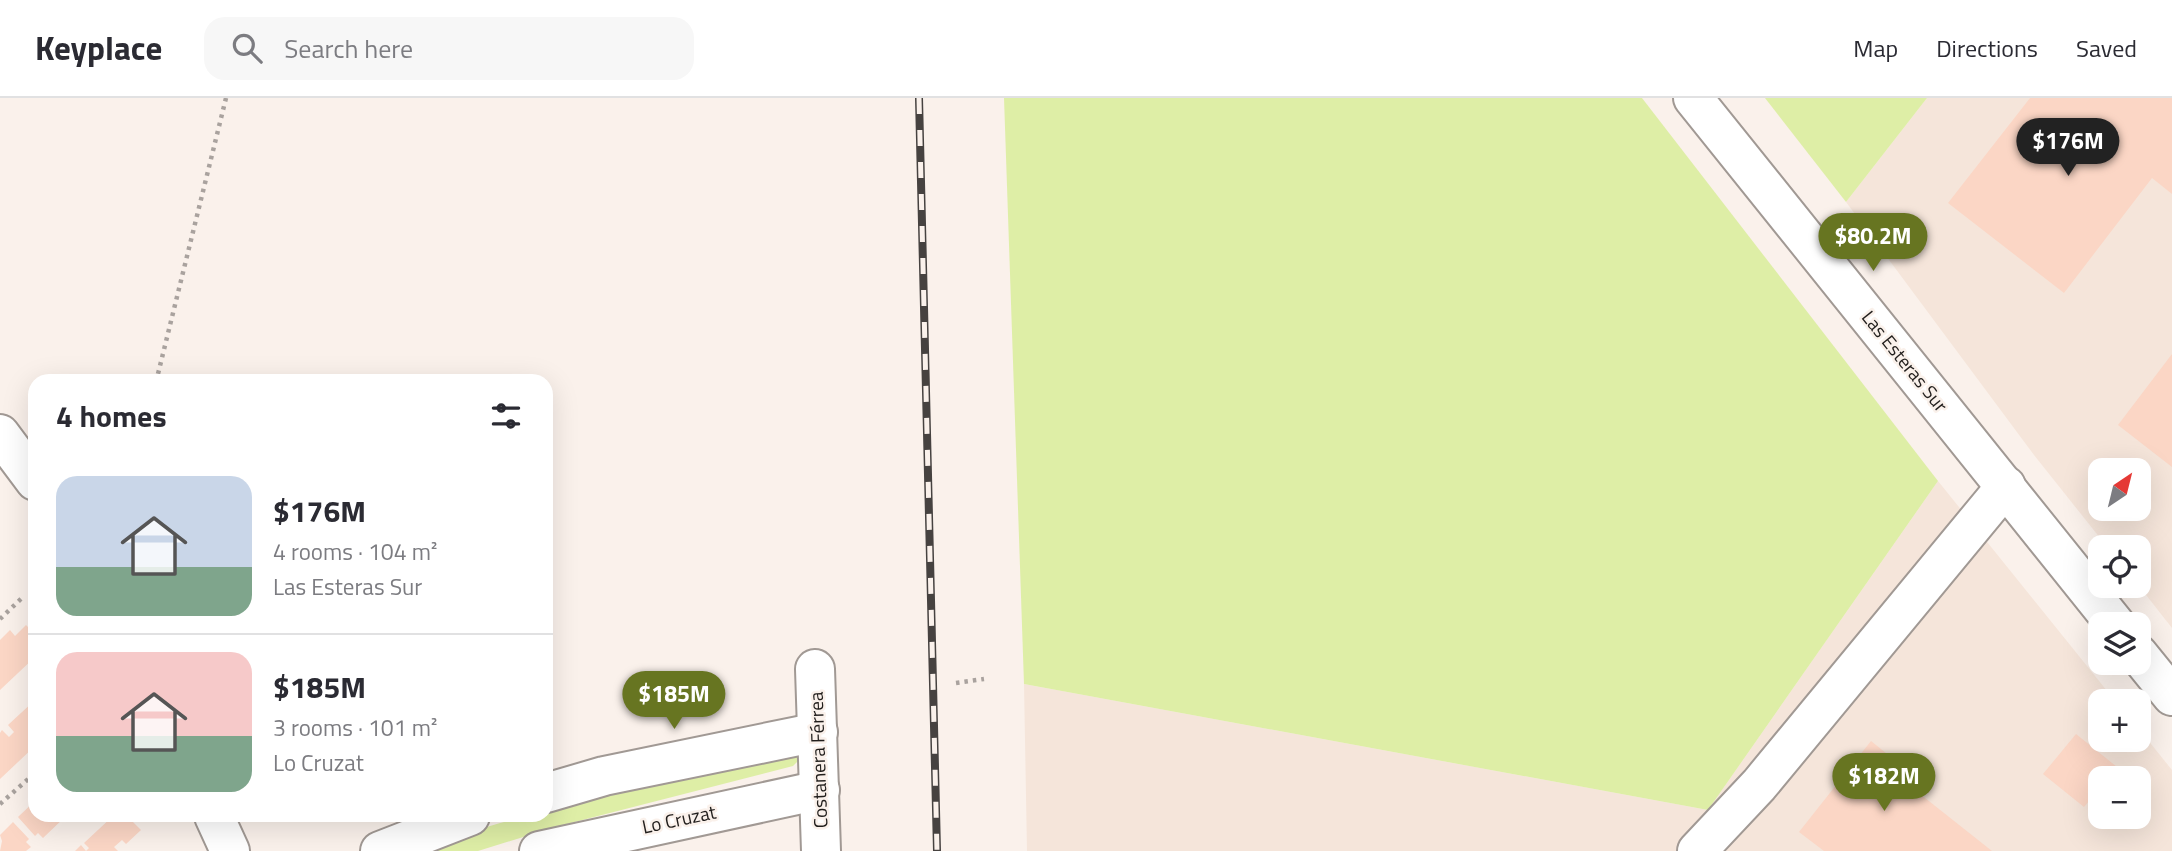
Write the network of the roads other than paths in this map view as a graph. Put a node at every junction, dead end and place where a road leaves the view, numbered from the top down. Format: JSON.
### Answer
{"nodes":[{"id":1,"x":1693,"y":98,"type":"edge"},
{"id":2,"x":0,"y":434,"type":"edge"},
{"id":3,"x":28,"y":472,"type":"edge"},
{"id":4,"x":2006,"y":486,"type":"junction"},
{"id":5,"x":2106,"y":612,"type":"edge"},
{"id":6,"x":815,"y":669,"type":"dead end"},
{"id":7,"x":2151,"y":670,"type":"edge"},
{"id":8,"x":2172,"y":696,"type":"edge"},
{"id":9,"x":818,"y":732,"type":"junction"},
{"id":10,"x":820,"y":790,"type":"junction"},
{"id":11,"x":553,"y":791,"type":"edge"},
{"id":12,"x":217,"y":822,"type":"edge"},
{"id":13,"x":455,"y":822,"type":"edge"},
{"id":14,"x":230,"y":851,"type":"edge"},
{"id":15,"x":380,"y":851,"type":"edge"},
{"id":16,"x":539,"y":851,"type":"edge"},
{"id":17,"x":821,"y":851,"type":"edge"},
{"id":18,"x":1697,"y":851,"type":"edge"}],
"edges":[{"from":1,"to":4,"type":"street","name":"Las Esteras Sur"},
{"from":2,"to":3,"type":"street"},
{"from":4,"to":5,"type":"street","name":"Las Esteras Sur"},
{"from":4,"to":18,"type":"street"},
{"from":6,"to":9,"type":"street","name":"Costanera Férrea"},
{"from":7,"to":8,"type":"street"},
{"from":9,"to":10,"type":"street","name":"Costanera Férrea"},
{"from":9,"to":11,"type":"street"},
{"from":10,"to":16,"type":"street","name":"Lo Cruzat"},
{"from":10,"to":17,"type":"street","name":"Costanera Férrea"},
{"from":12,"to":14,"type":"street"},
{"from":13,"to":15,"type":"street"}]}
